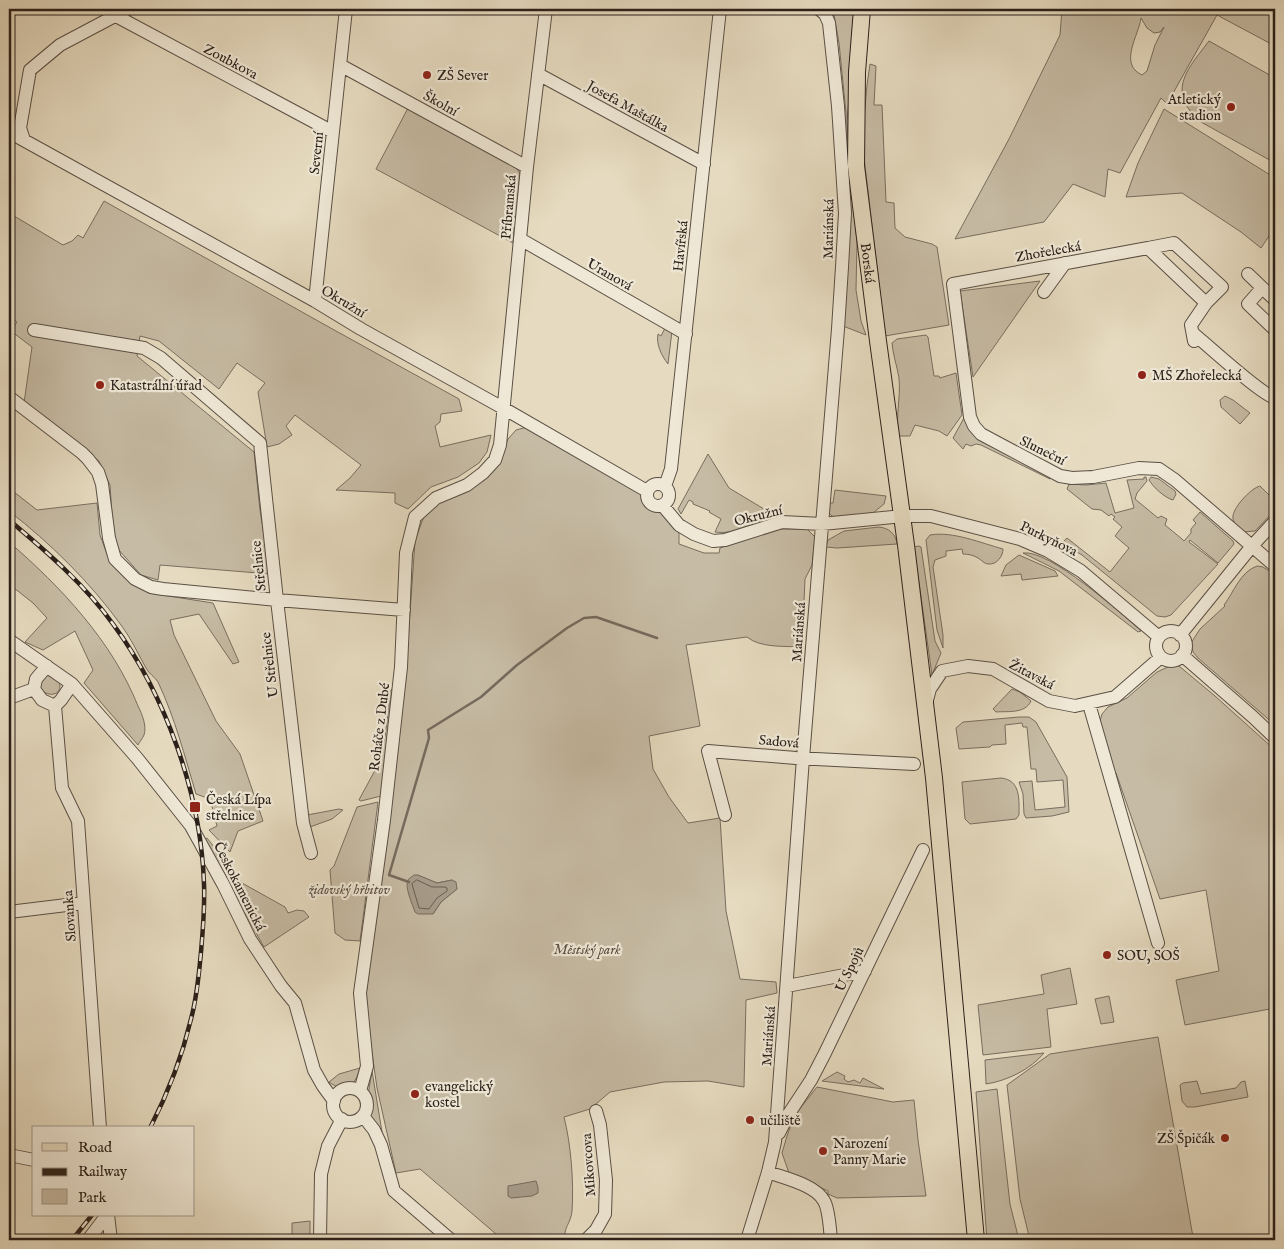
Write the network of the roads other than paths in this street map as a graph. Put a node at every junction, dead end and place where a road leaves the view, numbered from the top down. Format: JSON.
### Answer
{"nodes":[{"id":1,"x":128,"y":9,"type":"edge"},
{"id":2,"x":346,"y":9,"type":"edge"},
{"id":3,"x":546,"y":9,"type":"edge"},
{"id":4,"x":720,"y":9,"type":"edge"},
{"id":5,"x":819,"y":9,"type":"edge"},
{"id":6,"x":862,"y":9,"type":"edge"},
{"id":7,"x":116,"y":16,"type":"junction"},
{"id":8,"x":340,"y":65,"type":"junction"},
{"id":9,"x":538,"y":74,"type":"junction"},
{"id":10,"x":9,"y":132,"type":"edge"},
{"id":11,"x":333,"y":132,"type":"junction"},
{"id":12,"x":24,"y":140,"type":"junction"},
{"id":13,"x":704,"y":164,"type":"junction"},
{"id":14,"x":527,"y":167,"type":"junction"},
{"id":15,"x":520,"y":239,"type":"junction"},
{"id":16,"x":1148,"y":248,"type":"junction"},
{"id":17,"x":1064,"y":262,"type":"junction"},
{"id":18,"x":1248,"y":274,"type":"dead end"},
{"id":19,"x":953,"y":284,"type":"joint"},
{"id":20,"x":1262,"y":288,"type":"junction"},
{"id":21,"x":1044,"y":292,"type":"dead end"},
{"id":22,"x":1275,"y":300,"type":"edge"},
{"id":23,"x":315,"y":301,"type":"junction"},
{"id":24,"x":1206,"y":303,"type":"junction"},
{"id":25,"x":34,"y":330,"type":"dead end"},
{"id":26,"x":1275,"y":330,"type":"edge"},
{"id":27,"x":686,"y":334,"type":"junction"},
{"id":28,"x":9,"y":397,"type":"edge"},
{"id":29,"x":1275,"y":398,"type":"edge"},
{"id":30,"x":503,"y":408,"type":"junction"},
{"id":31,"x":665,"y":486,"type":"junction"},
{"id":32,"x":647,"y":491,"type":"junction"},
{"id":33,"x":663,"y":506,"type":"junction"},
{"id":34,"x":902,"y":516,"type":"junction"},
{"id":35,"x":1275,"y":521,"type":"edge"},
{"id":36,"x":822,"y":524,"type":"junction"},
{"id":37,"x":1252,"y":546,"type":"junction"},
{"id":38,"x":1275,"y":566,"type":"edge"},
{"id":39,"x":277,"y":600,"type":"junction"},
{"id":40,"x":404,"y":610,"type":"junction"},
{"id":41,"x":1180,"y":635,"type":"junction"},
{"id":42,"x":1159,"y":637,"type":"junction"},
{"id":43,"x":9,"y":640,"type":"edge"},
{"id":44,"x":1182,"y":655,"type":"junction"},
{"id":45,"x":1161,"y":657,"type":"junction"},
{"id":46,"x":47,"y":666,"type":"junction"},
{"id":47,"x":72,"y":684,"type":"junction"},
{"id":48,"x":34,"y":689,"type":"junction"},
{"id":49,"x":9,"y":698,"type":"edge"},
{"id":50,"x":926,"y":704,"type":"junction"},
{"id":51,"x":1089,"y":704,"type":"junction"},
{"id":52,"x":55,"y":706,"type":"junction"},
{"id":53,"x":1275,"y":738,"type":"edge"},
{"id":54,"x":803,"y":758,"type":"junction"},
{"id":55,"x":914,"y":764,"type":"dead end"},
{"id":56,"x":724,"y":815,"type":"dead end"},
{"id":57,"x":923,"y":850,"type":"dead end"},
{"id":58,"x":310,"y":853,"type":"dead end"},
{"id":59,"x":84,"y":904,"type":"junction"},
{"id":60,"x":9,"y":912,"type":"edge"},
{"id":61,"x":1158,"y":943,"type":"dead end"},
{"id":62,"x":865,"y":971,"type":"junction"},
{"id":63,"x":787,"y":986,"type":"junction"},
{"id":64,"x":360,"y":1091,"type":"junction"},
{"id":65,"x":338,"y":1096,"type":"junction"},
{"id":66,"x":596,"y":1112,"type":"dead end"},
{"id":67,"x":363,"y":1116,"type":"junction"},
{"id":68,"x":342,"y":1119,"type":"junction"},
{"id":69,"x":100,"y":1126,"type":"edge"},
{"id":70,"x":775,"y":1142,"type":"junction"},
{"id":71,"x":9,"y":1155,"type":"edge"},
{"id":72,"x":32,"y":1160,"type":"edge"},
{"id":73,"x":768,"y":1172,"type":"junction"},
{"id":74,"x":107,"y":1216,"type":"edge"},
{"id":75,"x":108,"y":1216,"type":"edge"},
{"id":76,"x":88,"y":1240,"type":"edge"},
{"id":77,"x":110,"y":1240,"type":"edge"},
{"id":78,"x":320,"y":1240,"type":"edge"},
{"id":79,"x":451,"y":1240,"type":"edge"},
{"id":80,"x":586,"y":1240,"type":"edge"},
{"id":81,"x":747,"y":1240,"type":"edge"},
{"id":82,"x":831,"y":1240,"type":"edge"},
{"id":83,"x":976,"y":1240,"type":"edge"}],
"edges":[{"from":1,"to":7,"type":"street"},
{"from":2,"to":8,"type":"street","name":"Severní"},
{"from":3,"to":9,"type":"street","name":"Příbramská"},
{"from":4,"to":13,"type":"street","name":"Havířská"},
{"from":5,"to":36,"type":"street","name":"Mariánská"},
{"from":6,"to":34,"type":"main road","name":"Borská"},
{"from":7,"to":11,"type":"street","name":"Zoubkova"},
{"from":7,"to":12,"type":"street"},
{"from":8,"to":11,"type":"street","name":"Severní"},
{"from":8,"to":14,"type":"street","name":"Školní"},
{"from":9,"to":13,"type":"street","name":"Josefa Maštálka"},
{"from":9,"to":14,"type":"street","name":"Příbramská"},
{"from":10,"to":12,"type":"street","name":"Okružní"},
{"from":11,"to":23,"type":"street","name":"Severní"},
{"from":12,"to":23,"type":"street","name":"Okružní"},
{"from":13,"to":27,"type":"street","name":"Havířská"},
{"from":14,"to":15,"type":"street","name":"Příbramská"},
{"from":15,"to":27,"type":"street","name":"Uranová"},
{"from":15,"to":30,"type":"street","name":"Příbramská"},
{"from":16,"to":17,"type":"street","name":"Zhořelecká"},
{"from":16,"to":24,"type":"street"},
{"from":16,"to":24,"type":"street","name":"Zhořelecká"},
{"from":17,"to":19,"type":"street","name":"Zhořelecká"},
{"from":17,"to":21,"type":"street"},
{"from":18,"to":20,"type":"street"},
{"from":19,"to":37,"type":"street","name":"Sluneční"},
{"from":20,"to":22,"type":"street"},
{"from":20,"to":26,"type":"street"},
{"from":23,"to":30,"type":"street","name":"Okružní"},
{"from":24,"to":29,"type":"street","name":"Zhořelecká"},
{"from":25,"to":39,"type":"street","name":"Střelnice"},
{"from":27,"to":31,"type":"street","name":"Havířská"},
{"from":28,"to":39,"type":"street","name":"Střelnice"},
{"from":30,"to":32,"type":"street","name":"Okružní"},
{"from":30,"to":40,"type":"street","name":"Roháče z Dubé"},
{"from":31,"to":32,"type":"street"},
{"from":31,"to":33,"type":"street"},
{"from":32,"to":33,"type":"street","name":"Okružní"},
{"from":33,"to":36,"type":"street","name":"Okružní"},
{"from":34,"to":36,"type":"street","name":"Okružní"},
{"from":34,"to":42,"type":"street","name":"Purkyňova"},
{"from":34,"to":50,"type":"main road","name":"Borská"},
{"from":35,"to":37,"type":"street"},
{"from":36,"to":54,"type":"street","name":"Mariánská"},
{"from":37,"to":38,"type":"street","name":"Sluneční"},
{"from":37,"to":41,"type":"street"},
{"from":39,"to":40,"type":"street"},
{"from":39,"to":58,"type":"street","name":"U Střelnice"},
{"from":40,"to":64,"type":"street","name":"Roháče z Dubé"},
{"from":41,"to":42,"type":"street"},
{"from":41,"to":44,"type":"street"},
{"from":42,"to":45,"type":"street"},
{"from":43,"to":46,"type":"street","name":"Českokamenická"},
{"from":44,"to":45,"type":"street"},
{"from":44,"to":53,"type":"street"},
{"from":45,"to":51,"type":"street","name":"Žitavská"},
{"from":46,"to":47,"type":"street","name":"Českokamenická"},
{"from":46,"to":48,"type":"street"},
{"from":47,"to":52,"type":"street"},
{"from":47,"to":65,"type":"street","name":"Českokamenická"},
{"from":48,"to":49,"type":"street"},
{"from":48,"to":52,"type":"street"},
{"from":50,"to":51,"type":"street","name":"Žitavská"},
{"from":50,"to":83,"type":"main road","name":"Borská"},
{"from":51,"to":61,"type":"street"},
{"from":52,"to":59,"type":"street","name":"Slovanka"},
{"from":54,"to":55,"type":"street","name":"Sadová"},
{"from":54,"to":56,"type":"street","name":"Sadová"},
{"from":54,"to":63,"type":"street","name":"Mariánská"},
{"from":57,"to":62,"type":"street","name":"U Spojů"},
{"from":59,"to":60,"type":"street"},
{"from":59,"to":69,"type":"street","name":"Slovanka"},
{"from":62,"to":63,"type":"street"},
{"from":62,"to":70,"type":"street","name":"U Spojů"},
{"from":63,"to":70,"type":"street","name":"Mariánská"},
{"from":64,"to":65,"type":"street"},
{"from":64,"to":67,"type":"street","name":"Roháče z Dubé"},
{"from":65,"to":68,"type":"street"},
{"from":66,"to":80,"type":"street","name":"Mikovcova"},
{"from":67,"to":68,"type":"street"},
{"from":67,"to":79,"type":"street"},
{"from":68,"to":78,"type":"street"},
{"from":70,"to":73,"type":"street","name":"Mariánská"},
{"from":71,"to":72,"type":"street"},
{"from":73,"to":81,"type":"street","name":"Mariánská"},
{"from":73,"to":82,"type":"street"},
{"from":74,"to":76,"type":"street"},
{"from":75,"to":77,"type":"street"}]}
